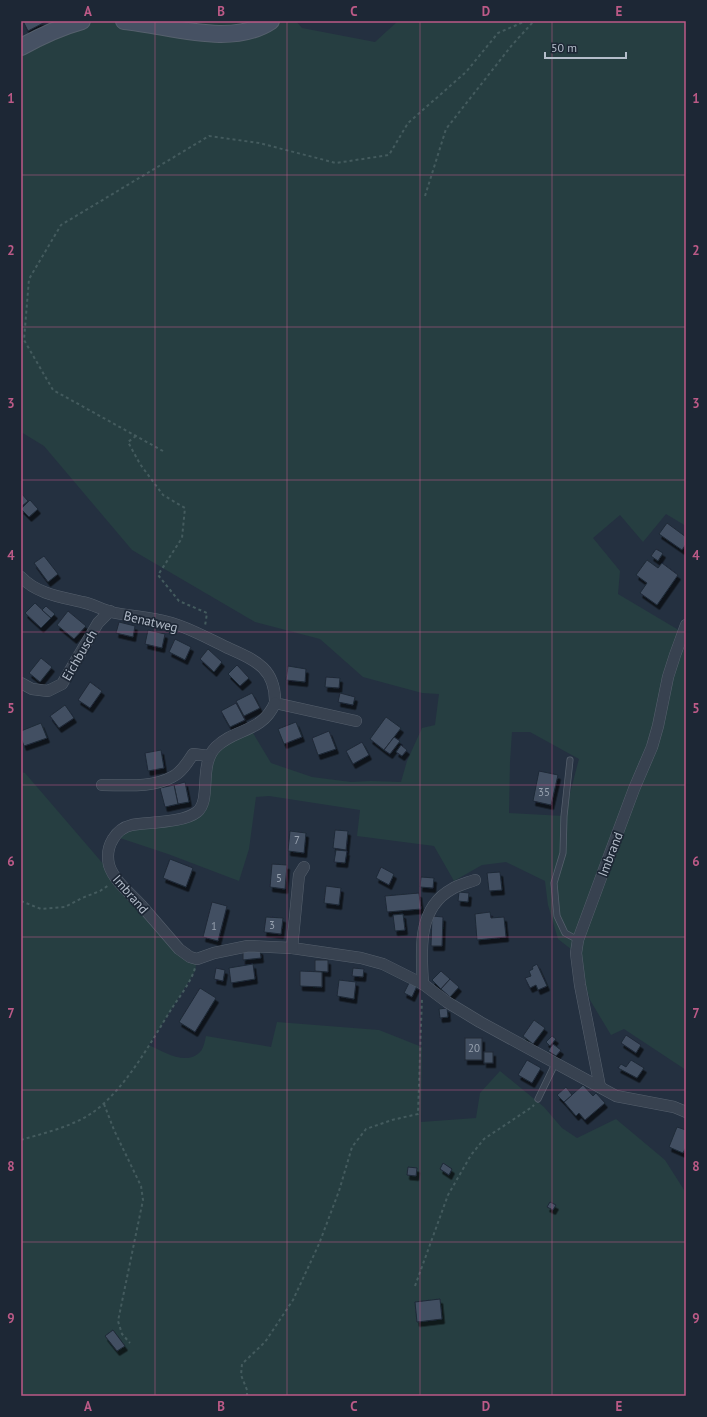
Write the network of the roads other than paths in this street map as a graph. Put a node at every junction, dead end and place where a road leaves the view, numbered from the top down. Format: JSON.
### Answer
{"nodes":[{"id":1,"x":82,"y":21,"type":"edge"},
{"id":2,"x":124,"y":21,"type":"edge"},
{"id":3,"x":271,"y":21,"type":"edge"},
{"id":4,"x":21,"y":47,"type":"edge"},
{"id":5,"x":21,"y":577,"type":"edge"},
{"id":6,"x":110,"y":612,"type":"junction"},
{"id":7,"x":686,"y":625,"type":"edge"},
{"id":8,"x":21,"y":683,"type":"edge"},
{"id":9,"x":275,"y":703,"type":"junction"},
{"id":10,"x":356,"y":721,"type":"dead end"},
{"id":11,"x":209,"y":756,"type":"junction"},
{"id":12,"x":570,"y":760,"type":"dead end"},
{"id":13,"x":102,"y":785,"type":"dead end"},
{"id":14,"x":304,"y":867,"type":"dead end"},
{"id":15,"x":475,"y":880,"type":"dead end"},
{"id":16,"x":578,"y":940,"type":"junction"},
{"id":17,"x":292,"y":948,"type":"junction"},
{"id":18,"x":423,"y":984,"type":"junction"},
{"id":19,"x":555,"y":1064,"type":"junction"},
{"id":20,"x":600,"y":1088,"type":"junction"},
{"id":21,"x":538,"y":1099,"type":"road end"},
{"id":22,"x":686,"y":1112,"type":"edge"}],
"edges":[{"from":1,"to":4,"type":"street"},
{"from":2,"to":3,"type":"street"},
{"from":5,"to":6,"type":"street","name":"Benatweg"},
{"from":6,"to":8,"type":"street","name":"Eichbusch"},
{"from":6,"to":9,"type":"street","name":"Benatweg"},
{"from":7,"to":16,"type":"street","name":"Imbrand"},
{"from":9,"to":10,"type":"street"},
{"from":9,"to":11,"type":"street"},
{"from":11,"to":13,"type":"street"},
{"from":11,"to":17,"type":"street","name":"Imbrand"},
{"from":12,"to":16,"type":"lane"},
{"from":14,"to":17,"type":"street"},
{"from":15,"to":18,"type":"street"},
{"from":16,"to":20,"type":"street","name":"Imbrand"},
{"from":17,"to":18,"type":"street"},
{"from":18,"to":19,"type":"street"},
{"from":19,"to":20,"type":"street"},
{"from":19,"to":21,"type":"lane"},
{"from":20,"to":22,"type":"street"}]}
